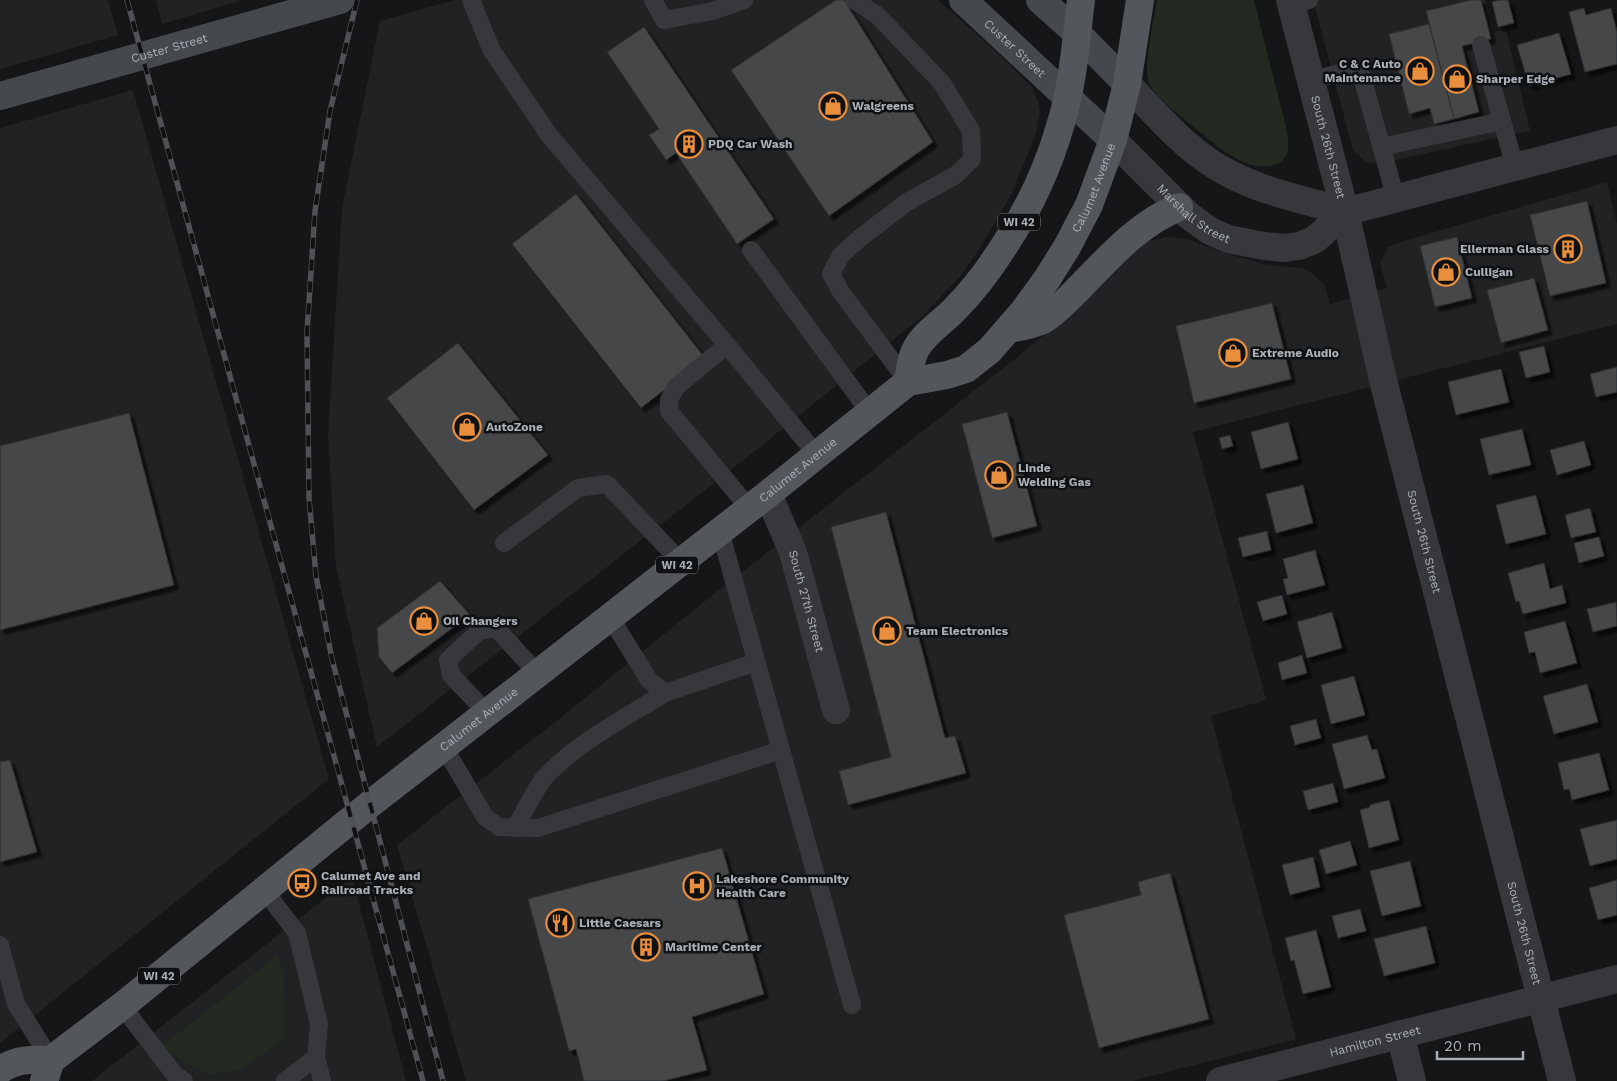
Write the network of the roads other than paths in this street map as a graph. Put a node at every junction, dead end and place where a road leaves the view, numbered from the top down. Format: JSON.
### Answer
{"nodes":[{"id":1,"x":340,"y":0,"type":"edge"},
{"id":2,"x":471,"y":0,"type":"edge"},
{"id":3,"x":653,"y":0,"type":"edge"},
{"id":4,"x":744,"y":0,"type":"edge"},
{"id":5,"x":854,"y":0,"type":"edge"},
{"id":6,"x":963,"y":0,"type":"edge"},
{"id":7,"x":1040,"y":0,"type":"edge"},
{"id":8,"x":1081,"y":0,"type":"edge"},
{"id":9,"x":1140,"y":0,"type":"edge"},
{"id":10,"x":1297,"y":2,"type":"edge"},
{"id":11,"x":1076,"y":33,"type":"junction"},
{"id":12,"x":1481,"y":45,"type":"dead end"},
{"id":13,"x":1312,"y":80,"type":"junction"},
{"id":14,"x":1127,"y":84,"type":"junction"},
{"id":15,"x":0,"y":96,"type":"edge"},
{"id":16,"x":1068,"y":96,"type":"junction"},
{"id":17,"x":1502,"y":121,"type":"junction"},
{"id":18,"x":1113,"y":140,"type":"junction"},
{"id":19,"x":1617,"y":140,"type":"edge"},
{"id":20,"x":1381,"y":147,"type":"junction"},
{"id":21,"x":1515,"y":167,"type":"junction"},
{"id":22,"x":1396,"y":199,"type":"junction"},
{"id":23,"x":1179,"y":207,"type":"junction"},
{"id":24,"x":1345,"y":212,"type":"junction"},
{"id":25,"x":751,"y":250,"type":"dead end"},
{"id":26,"x":1009,"y":329,"type":"junction"},
{"id":27,"x":727,"y":345,"type":"junction"},
{"id":28,"x":908,"y":382,"type":"junction"},
{"id":29,"x":870,"y":413,"type":"junction"},
{"id":30,"x":817,"y":454,"type":"junction"},
{"id":31,"x":759,"y":501,"type":"junction"},
{"id":32,"x":720,"y":532,"type":"junction"},
{"id":33,"x":504,"y":543,"type":"dead end"},
{"id":34,"x":681,"y":562,"type":"junction"},
{"id":35,"x":610,"y":617,"type":"junction"},
{"id":36,"x":756,"y":662,"type":"junction"},
{"id":37,"x":538,"y":674,"type":"junction"},
{"id":38,"x":665,"y":693,"type":"junction"},
{"id":39,"x":836,"y":710,"type":"dead end"},
{"id":40,"x":487,"y":714,"type":"junction"},
{"id":41,"x":444,"y":747,"type":"junction"},
{"id":42,"x":781,"y":750,"type":"junction"},
{"id":43,"x":515,"y":828,"type":"junction"},
{"id":44,"x":264,"y":890,"type":"junction"},
{"id":45,"x":0,"y":946,"type":"edge"},
{"id":46,"x":1617,"y":980,"type":"edge"},
{"id":47,"x":1540,"y":999,"type":"junction"},
{"id":48,"x":122,"y":1006,"type":"junction"},
{"id":49,"x":852,"y":1006,"type":"dead end"},
{"id":50,"x":1400,"y":1034,"type":"junction"},
{"id":51,"x":316,"y":1057,"type":"junction"},
{"id":52,"x":0,"y":1070,"type":"edge"},
{"id":53,"x":47,"y":1070,"type":"edge"},
{"id":54,"x":184,"y":1081,"type":"edge"},
{"id":55,"x":284,"y":1081,"type":"edge"},
{"id":56,"x":322,"y":1081,"type":"edge"},
{"id":57,"x":1220,"y":1081,"type":"edge"},
{"id":58,"x":1412,"y":1081,"type":"edge"},
{"id":59,"x":1562,"y":1081,"type":"edge"}],
"edges":[{"from":1,"to":15,"type":"street","name":"Custer Street"},
{"from":2,"to":27,"type":"lane"},
{"from":3,"to":4,"type":"lane"},
{"from":5,"to":28,"type":"lane"},
{"from":6,"to":16,"type":"street","name":"Custer Street"},
{"from":7,"to":11,"type":"street"},
{"from":8,"to":11,"type":"main road","number":"WI 42"},
{"from":9,"to":14,"type":"main road","name":"Calumet Avenue","number":"WI 42"},
{"from":10,"to":13,"type":"street","name":"South 26th Street"},
{"from":11,"to":14,"type":"street"},
{"from":11,"to":16,"type":"main road","number":"WI 42"},
{"from":12,"to":17,"type":"lane"},
{"from":13,"to":20,"type":"lane"},
{"from":13,"to":24,"type":"street","name":"South 26th Street"},
{"from":14,"to":18,"type":"main road","name":"Calumet Avenue","number":"WI 42"},
{"from":14,"to":24,"type":"street"},
{"from":16,"to":18,"type":"street","name":"Marshall Street"},
{"from":16,"to":28,"type":"main road","number":"WI 42"},
{"from":17,"to":20,"type":"lane"},
{"from":17,"to":21,"type":"lane"},
{"from":18,"to":23,"type":"street","name":"Marshall Street"},
{"from":18,"to":26,"type":"main road","name":"Calumet Avenue","number":"WI 42"},
{"from":19,"to":21,"type":"street"},
{"from":20,"to":22,"type":"lane"},
{"from":21,"to":22,"type":"street"},
{"from":22,"to":24,"type":"street"},
{"from":23,"to":24,"type":"street","name":"Marshall Street"},
{"from":23,"to":26,"type":"main road"},
{"from":24,"to":47,"type":"street","name":"South 26th Street"},
{"from":25,"to":29,"type":"lane"},
{"from":26,"to":28,"type":"main road","name":"Calumet Avenue","number":"WI 42"},
{"from":27,"to":30,"type":"lane"},
{"from":27,"to":31,"type":"lane"},
{"from":28,"to":29,"type":"main road","name":"Calumet Avenue","number":"WI 42"},
{"from":29,"to":30,"type":"main road","name":"Calumet Avenue","number":"WI 42"},
{"from":30,"to":31,"type":"main road","name":"Calumet Avenue","number":"WI 42"},
{"from":31,"to":32,"type":"main road","name":"Calumet Avenue","number":"WI 42"},
{"from":31,"to":39,"type":"street","name":"South 27th Street"},
{"from":32,"to":34,"type":"main road","name":"Calumet Avenue","number":"WI 42"},
{"from":32,"to":36,"type":"lane"},
{"from":33,"to":34,"type":"lane"},
{"from":34,"to":35,"type":"main road","name":"Calumet Avenue","number":"WI 42"},
{"from":35,"to":37,"type":"main road","name":"Calumet Avenue","number":"WI 42"},
{"from":35,"to":38,"type":"lane"},
{"from":36,"to":38,"type":"lane"},
{"from":36,"to":42,"type":"lane"},
{"from":37,"to":40,"type":"main road","name":"Calumet Avenue","number":"WI 42"},
{"from":37,"to":40,"type":"lane"},
{"from":38,"to":43,"type":"lane"},
{"from":40,"to":41,"type":"main road","name":"Calumet Avenue","number":"WI 42"},
{"from":41,"to":43,"type":"lane"},
{"from":41,"to":44,"type":"main road","name":"Calumet Avenue","number":"WI 42"},
{"from":42,"to":43,"type":"lane"},
{"from":42,"to":49,"type":"lane"},
{"from":44,"to":48,"type":"main road","name":"Calumet Avenue","number":"WI 42"},
{"from":44,"to":51,"type":"lane"},
{"from":45,"to":53,"type":"lane"},
{"from":46,"to":47,"type":"street","name":"Hamilton Street"},
{"from":47,"to":50,"type":"street","name":"Hamilton Street"},
{"from":47,"to":59,"type":"street","name":"South 26th Street"},
{"from":48,"to":53,"type":"main road","name":"Calumet Avenue","number":"WI 42"},
{"from":48,"to":54,"type":"lane"},
{"from":50,"to":57,"type":"street","name":"Hamilton Street"},
{"from":50,"to":58,"type":"street"},
{"from":51,"to":55,"type":"lane"},
{"from":51,"to":56,"type":"lane"},
{"from":52,"to":53,"type":"main road"}]}
